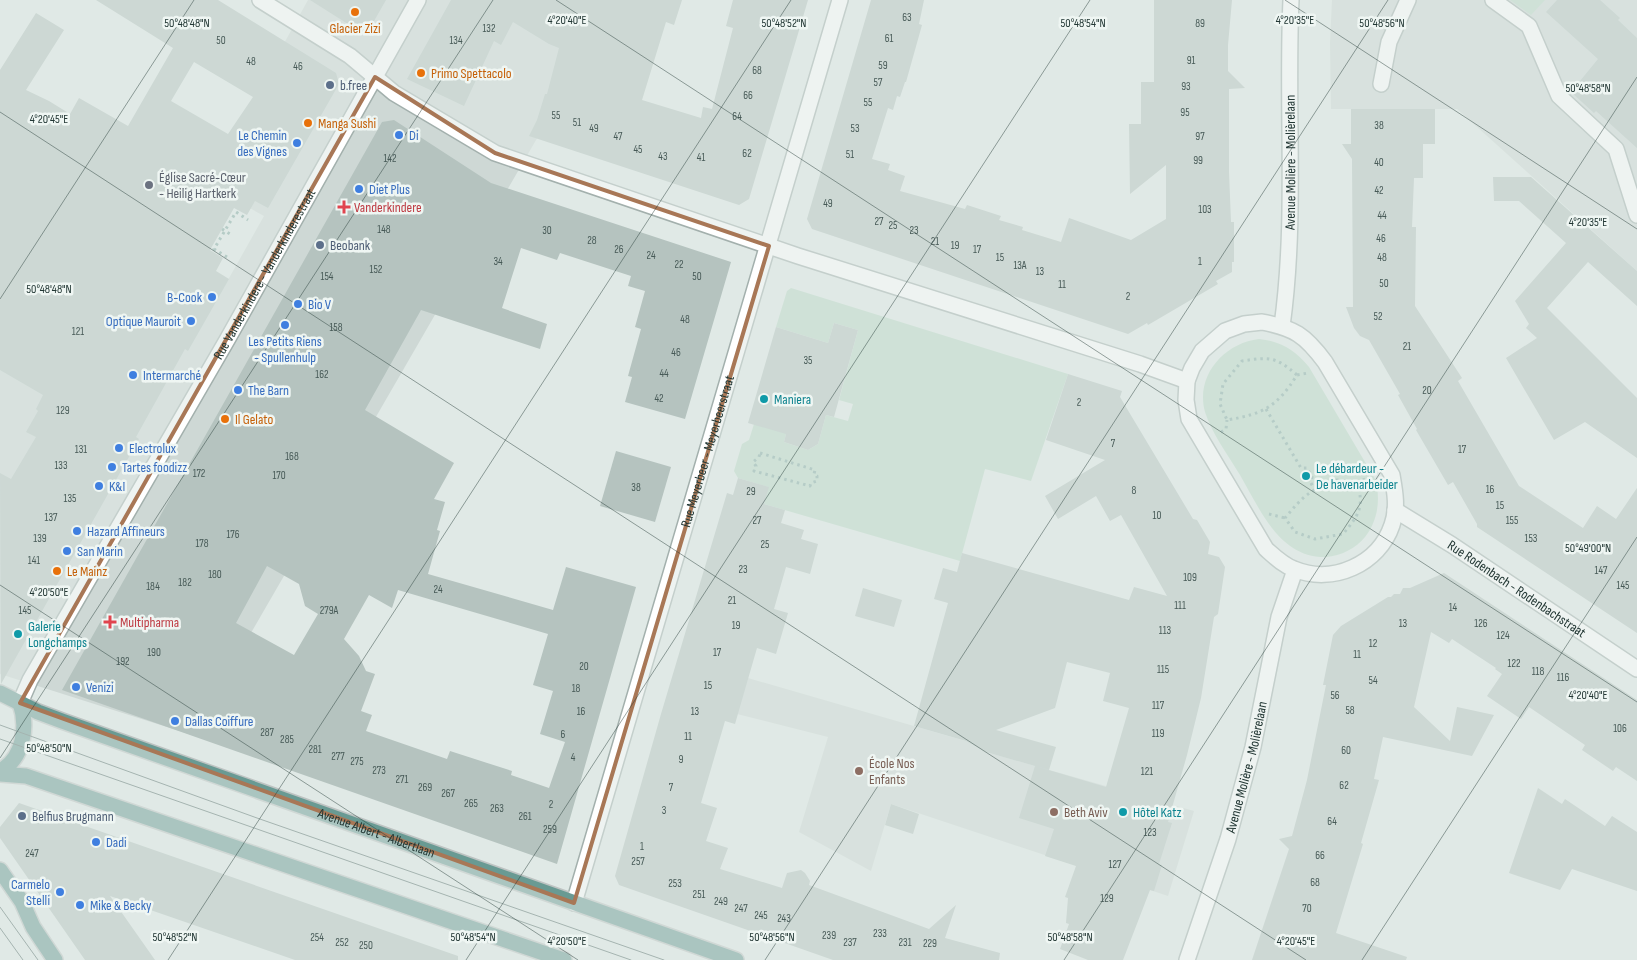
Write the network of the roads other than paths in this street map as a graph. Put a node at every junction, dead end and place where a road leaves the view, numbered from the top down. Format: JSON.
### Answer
{"nodes":[{"id":1,"x":260,"y":0,"type":"edge"},
{"id":2,"x":418,"y":0,"type":"edge"},
{"id":3,"x":840,"y":0,"type":"edge"},
{"id":4,"x":1291,"y":0,"type":"edge"},
{"id":5,"x":1408,"y":0,"type":"edge"},
{"id":6,"x":1493,"y":0,"type":"edge"},
{"id":7,"x":375,"y":77,"type":"junction"},
{"id":8,"x":1382,"y":84,"type":"dead end"},
{"id":9,"x":1637,"y":215,"type":"edge"},
{"id":10,"x":768,"y":246,"type":"junction"},
{"id":11,"x":1282,"y":326,"type":"junction"},
{"id":12,"x":1187,"y":381,"type":"junction"},
{"id":13,"x":1396,"y":510,"type":"junction"},
{"id":14,"x":1294,"y":570,"type":"junction"},
{"id":15,"x":1637,"y":669,"type":"edge"},
{"id":16,"x":0,"y":693,"type":"edge"},
{"id":17,"x":20,"y":703,"type":"junction"},
{"id":18,"x":0,"y":773,"type":"edge"},
{"id":19,"x":0,"y":870,"type":"edge"},
{"id":20,"x":574,"y":903,"type":"junction"},
{"id":21,"x":55,"y":960,"type":"edge"},
{"id":22,"x":564,"y":960,"type":"edge"},
{"id":23,"x":736,"y":960,"type":"edge"},
{"id":24,"x":1187,"y":960,"type":"edge"}],
"edges":[{"from":1,"to":7,"type":"street"},
{"from":2,"to":7,"type":"street","name":"Rue Vanderkindere - Vanderkinderestraat"},
{"from":3,"to":10,"type":"street","name":"Rue Meyerbeer - Meyerbeerstraat"},
{"from":4,"to":11,"type":"street","name":"Avenue Molière - Molièrelaan"},
{"from":5,"to":8,"type":"street"},
{"from":6,"to":9,"type":"street"},
{"from":7,"to":10,"type":"street"},
{"from":7,"to":17,"type":"street","name":"Rue Vanderkindere - Vanderkinderestraat"},
{"from":10,"to":12,"type":"street"},
{"from":10,"to":20,"type":"street","name":"Rue Meyerbeer - Meyerbeerstraat"},
{"from":11,"to":12,"type":"street"},
{"from":11,"to":13,"type":"street"},
{"from":12,"to":14,"type":"street"},
{"from":13,"to":14,"type":"street"},
{"from":13,"to":15,"type":"street","name":"Rue Rodenbach - Rodenbachstraat"},
{"from":14,"to":24,"type":"street","name":"Avenue Molière - Molièrelaan"},
{"from":16,"to":17,"type":"main road","name":"Avenue Albert - Albertlaan"},
{"from":17,"to":18,"type":"main road"},
{"from":17,"to":20,"type":"main road","name":"Avenue Albert - Albertlaan"},
{"from":18,"to":22,"type":"main road"},
{"from":19,"to":21,"type":"main road"},
{"from":20,"to":23,"type":"main road","name":"Avenue Albert - Albertlaan"}]}
